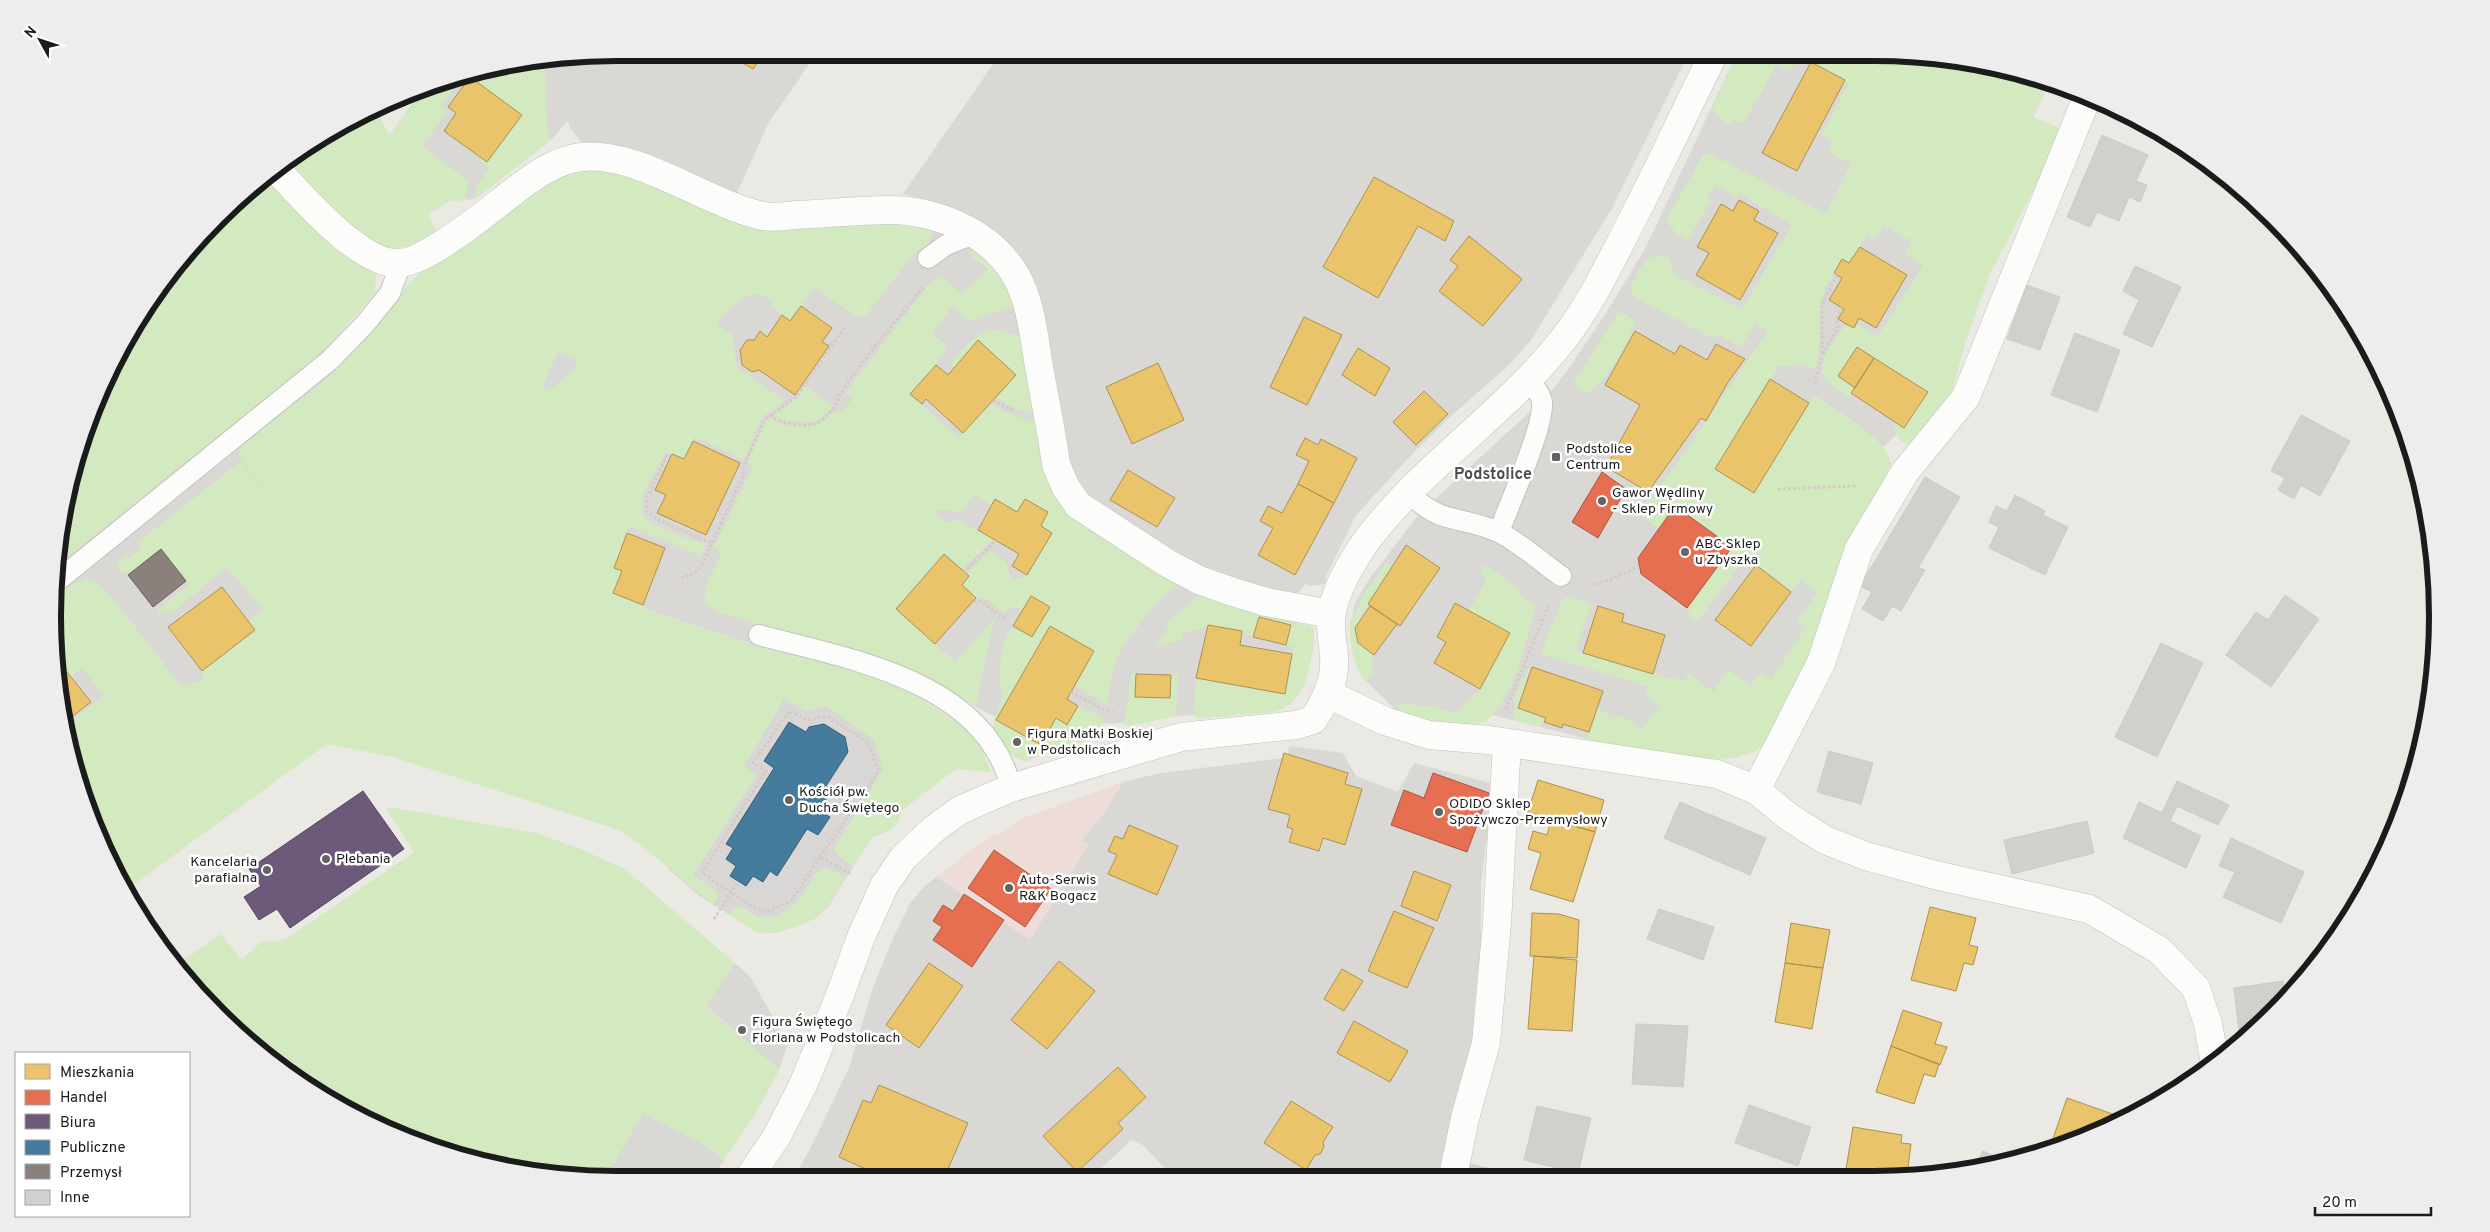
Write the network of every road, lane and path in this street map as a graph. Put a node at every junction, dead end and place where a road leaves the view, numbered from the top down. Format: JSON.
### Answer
{"nodes":[{"id":1,"x":1710,"y":61,"type":"edge"},
{"id":2,"x":2085,"y":103,"type":"edge"},
{"id":3,"x":281,"y":174,"type":"edge"},
{"id":4,"x":974,"y":234,"type":"junction"},
{"id":5,"x":928,"y":258,"type":"dead end"},
{"id":6,"x":402,"y":263,"type":"junction"},
{"id":7,"x":1837,"y":275,"type":"dead end"},
{"id":8,"x":928,"y":281,"type":"dead end"},
{"id":9,"x":1842,"y":308,"type":"dead end"},
{"id":10,"x":844,"y":328,"type":"dead end"},
{"id":11,"x":1822,"y":355,"type":"junction"},
{"id":12,"x":1527,"y":380,"type":"junction"},
{"id":13,"x":1815,"y":384,"type":"dead end"},
{"id":14,"x":771,"y":414,"type":"junction"},
{"id":15,"x":667,"y":455,"type":"dead end"},
{"id":16,"x":1856,"y":486,"type":"dead end"},
{"id":17,"x":1778,"y":489,"type":"dead end"},
{"id":18,"x":1409,"y":493,"type":"junction"},
{"id":19,"x":1499,"y":532,"type":"junction"},
{"id":20,"x":996,"y":540,"type":"dead end"},
{"id":21,"x":712,"y":543,"type":"junction"},
{"id":22,"x":1639,"y":566,"type":"dead end"},
{"id":23,"x":964,"y":572,"type":"dead end"},
{"id":24,"x":1561,"y":576,"type":"dead end"},
{"id":25,"x":62,"y":577,"type":"edge"},
{"id":26,"x":682,"y":578,"type":"dead end"},
{"id":27,"x":1588,"y":585,"type":"dead end"},
{"id":28,"x":974,"y":601,"type":"dead end"},
{"id":29,"x":1546,"y":613,"type":"dead end"},
{"id":30,"x":1332,"y":614,"type":"junction"},
{"id":31,"x":1006,"y":620,"type":"dead end"},
{"id":32,"x":759,"y":635,"type":"dead end"},
{"id":33,"x":1071,"y":692,"type":"dead end"},
{"id":34,"x":1328,"y":694,"type":"junction"},
{"id":35,"x":1114,"y":712,"type":"dead end"},
{"id":36,"x":1502,"y":717,"type":"dead end"},
{"id":37,"x":1507,"y":743,"type":"junction"},
{"id":38,"x":1011,"y":788,"type":"junction"},
{"id":39,"x":1756,"y":790,"type":"junction"},
{"id":40,"x":820,"y":857,"type":"junction"},
{"id":41,"x":854,"y":876,"type":"dead end"},
{"id":42,"x":738,"y":881,"type":"dead end"},
{"id":43,"x":730,"y":892,"type":"junction"},
{"id":44,"x":714,"y":919,"type":"dead end"},
{"id":45,"x":2213,"y":1055,"type":"edge"},
{"id":46,"x":753,"y":1171,"type":"edge"},
{"id":47,"x":1454,"y":1171,"type":"edge"}],
"edges":[{"from":1,"to":12,"type":"street"},
{"from":2,"to":39,"type":"street"},
{"from":3,"to":6,"type":"street"},
{"from":4,"to":5,"type":"lane"},
{"from":4,"to":6,"type":"street"},
{"from":4,"to":30,"type":"street"},
{"from":6,"to":25,"type":"lane"},
{"from":7,"to":11,"type":"path"},
{"from":8,"to":14,"type":"path"},
{"from":9,"to":11,"type":"path"},
{"from":10,"to":14,"type":"path"},
{"from":11,"to":13,"type":"path"},
{"from":12,"to":18,"type":"street"},
{"from":12,"to":19,"type":"lane"},
{"from":14,"to":21,"type":"path"},
{"from":15,"to":21,"type":"path"},
{"from":16,"to":17,"type":"path"},
{"from":18,"to":19,"type":"lane"},
{"from":18,"to":30,"type":"street"},
{"from":19,"to":24,"type":"lane"},
{"from":20,"to":23,"type":"path"},
{"from":21,"to":26,"type":"path"},
{"from":22,"to":27,"type":"path"},
{"from":28,"to":31,"type":"path"},
{"from":29,"to":36,"type":"path"},
{"from":30,"to":34,"type":"street"},
{"from":32,"to":38,"type":"lane"},
{"from":33,"to":35,"type":"path"},
{"from":34,"to":37,"type":"street"},
{"from":34,"to":38,"type":"street"},
{"from":37,"to":39,"type":"street"},
{"from":37,"to":47,"type":"street"},
{"from":38,"to":46,"type":"street"},
{"from":39,"to":45,"type":"street"},
{"from":40,"to":41,"type":"path"},
{"from":40,"to":43,"type":"path"},
{"from":40,"to":43,"type":"path"},
{"from":42,"to":43,"type":"path"},
{"from":43,"to":44,"type":"path"}]}
